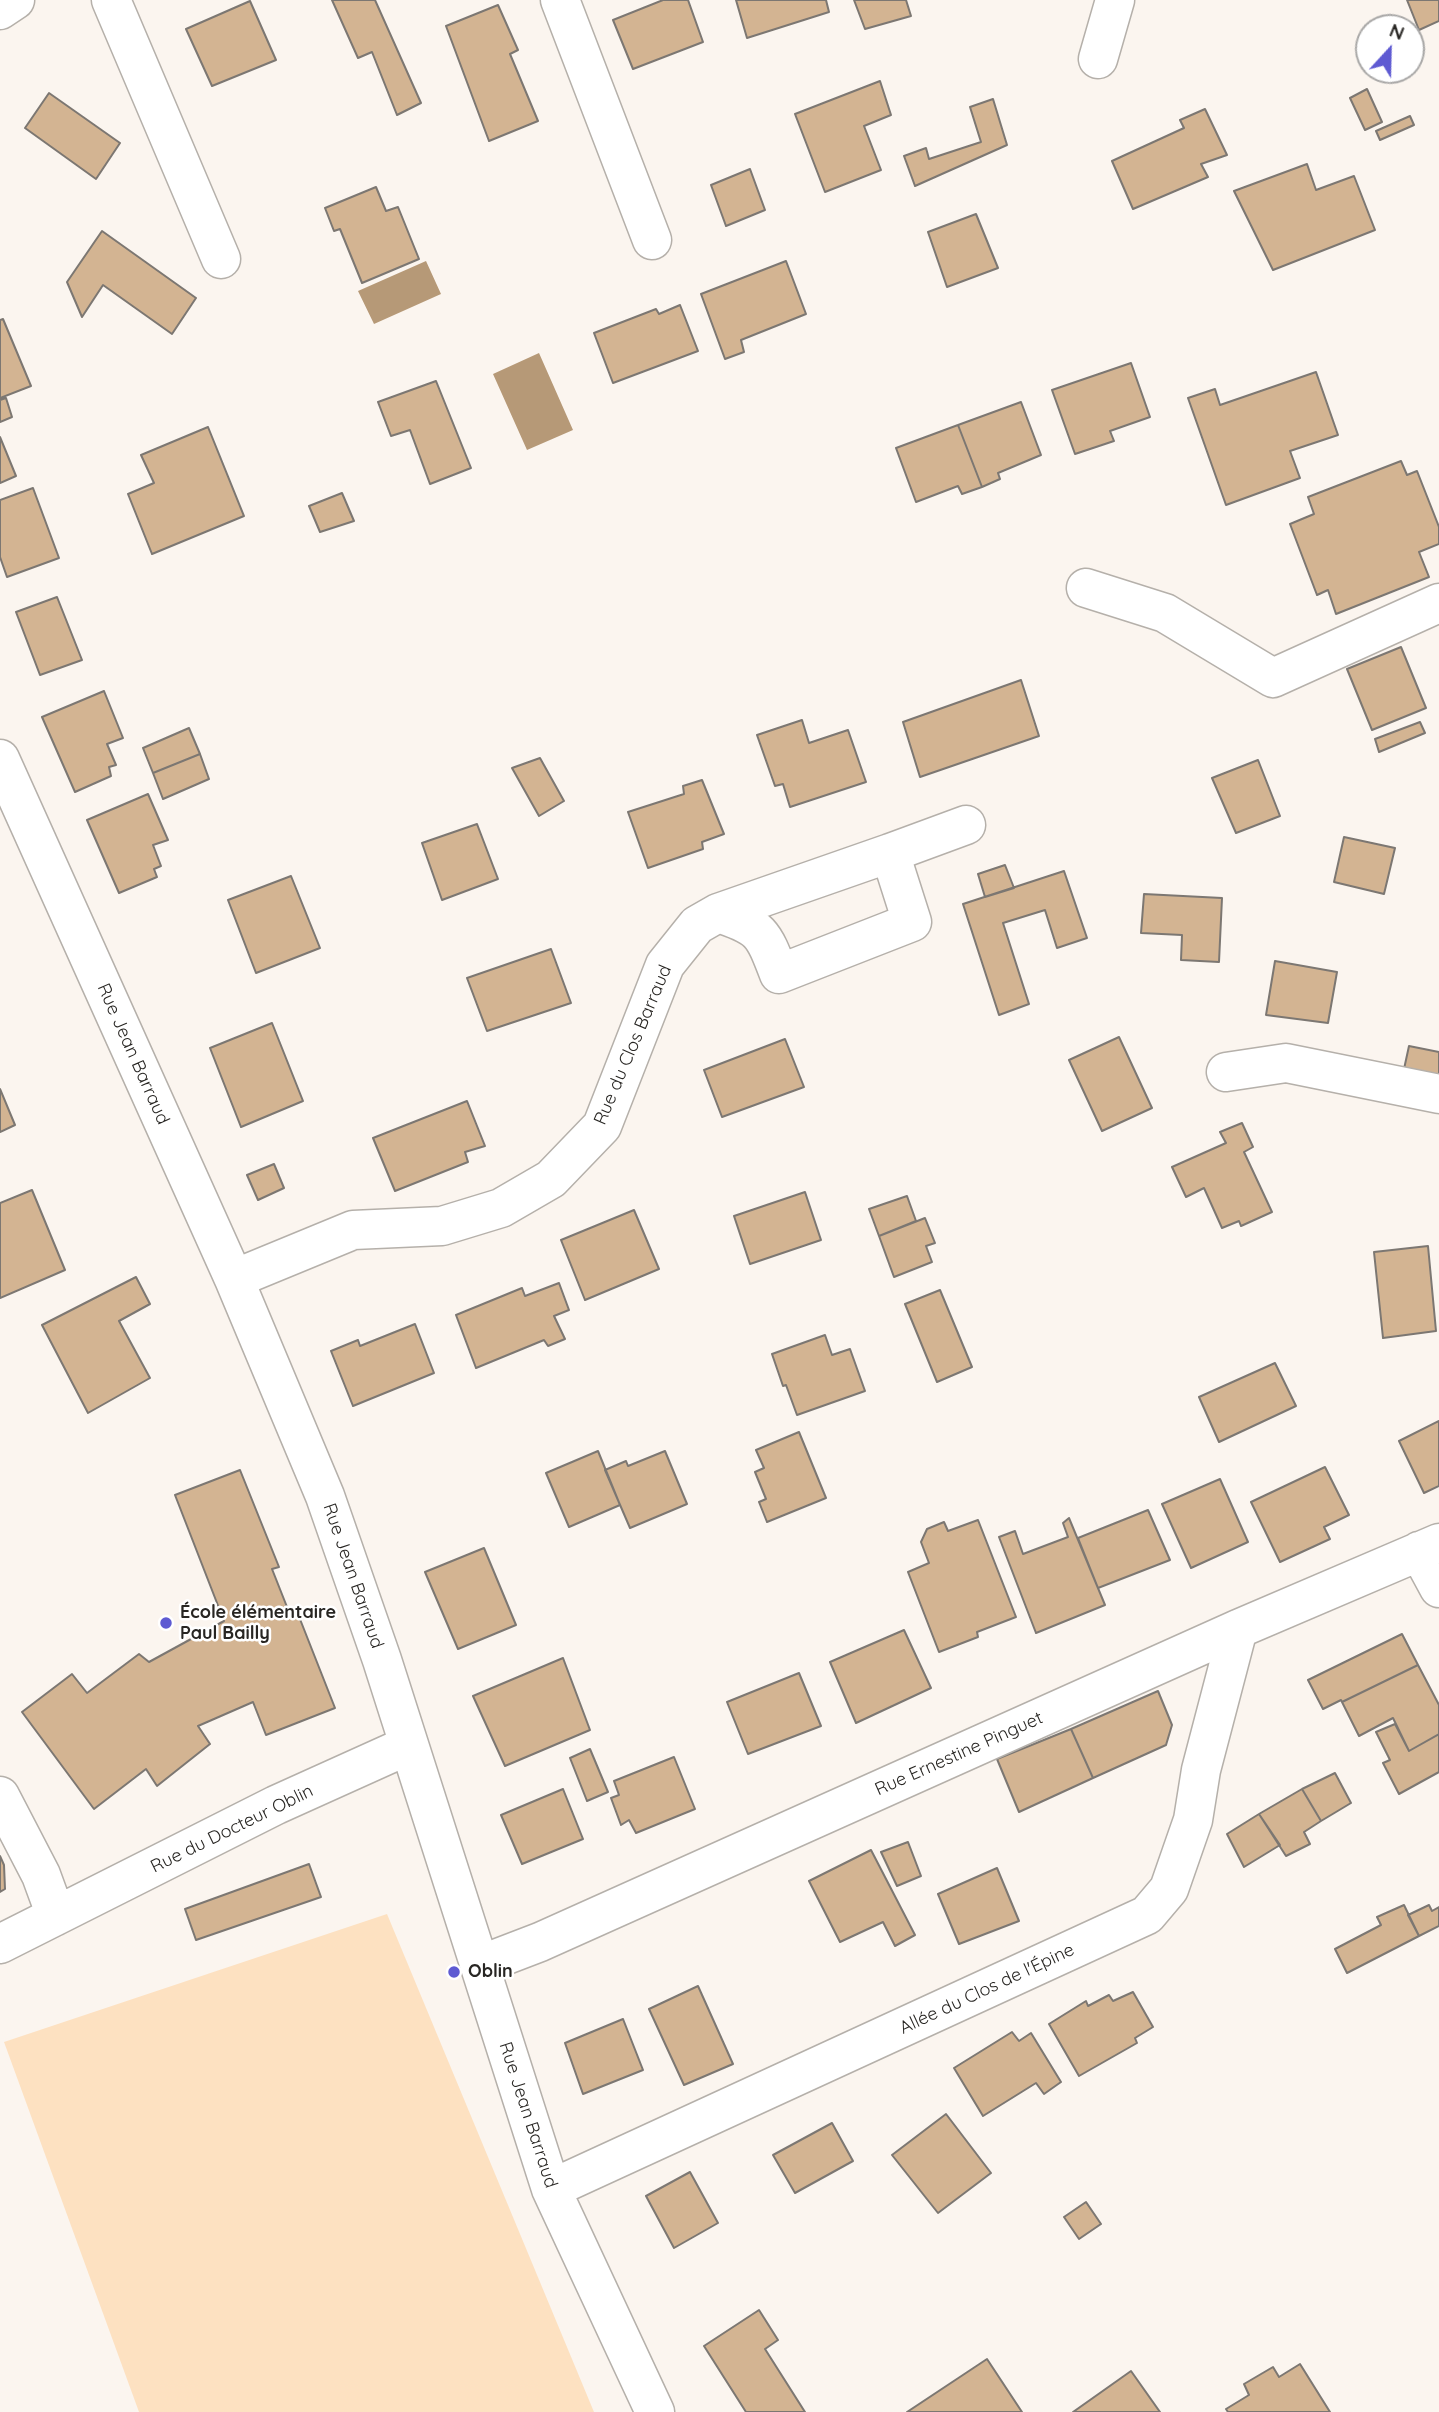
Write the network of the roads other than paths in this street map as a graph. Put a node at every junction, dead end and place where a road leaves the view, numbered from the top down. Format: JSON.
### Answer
{"nodes":[{"id":1,"x":15,"y":0,"type":"edge"},
{"id":2,"x":111,"y":0,"type":"edge"},
{"id":3,"x":560,"y":0,"type":"edge"},
{"id":4,"x":1115,"y":0,"type":"edge"},
{"id":5,"x":0,"y":10,"type":"edge"},
{"id":6,"x":1098,"y":59,"type":"dead end"},
{"id":7,"x":652,"y":240,"type":"dead end"},
{"id":8,"x":221,"y":259,"type":"dead end"},
{"id":9,"x":1086,"y":588,"type":"dead end"},
{"id":10,"x":1439,"y":603,"type":"edge"},
{"id":11,"x":0,"y":759,"type":"edge"},
{"id":12,"x":965,"y":825,"type":"dead end"},
{"id":13,"x":890,"y":853,"type":"junction"},
{"id":14,"x":718,"y":913,"type":"junction"},
{"id":15,"x":1226,"y":1072,"type":"dead end"},
{"id":16,"x":1439,"y":1094,"type":"edge"},
{"id":17,"x":234,"y":1279,"type":"junction"},
{"id":18,"x":1429,"y":1547,"type":"edge"},
{"id":19,"x":1439,"y":1588,"type":"edge"},
{"id":20,"x":1238,"y":1629,"type":"junction"},
{"id":21,"x":409,"y":1745,"type":"junction"},
{"id":22,"x":0,"y":1796,"type":"edge"},
{"id":23,"x":56,"y":1916,"type":"junction"},
{"id":24,"x":0,"y":1944,"type":"edge"},
{"id":25,"x":480,"y":1965,"type":"junction"},
{"id":26,"x":551,"y":2189,"type":"junction"},
{"id":27,"x":655,"y":2412,"type":"edge"}],
"edges":[{"from":1,"to":5,"type":"street"},
{"from":2,"to":8,"type":"street"},
{"from":3,"to":7,"type":"street"},
{"from":4,"to":6,"type":"street"},
{"from":9,"to":10,"type":"street"},
{"from":11,"to":17,"type":"street","name":"Rue Jean Barraud"},
{"from":12,"to":13,"type":"street","name":"Rue du Clos Barraud"},
{"from":13,"to":14,"type":"street","name":"Rue du Clos Barraud"},
{"from":13,"to":14,"type":"street"},
{"from":14,"to":17,"type":"street","name":"Rue du Clos Barraud"},
{"from":15,"to":16,"type":"street"},
{"from":17,"to":21,"type":"street","name":"Rue Jean Barraud"},
{"from":18,"to":19,"type":"street"},
{"from":18,"to":20,"type":"street","name":"Rue Ernestine Pinguet"},
{"from":20,"to":25,"type":"street","name":"Rue Ernestine Pinguet"},
{"from":20,"to":26,"type":"street","name":"Allée du Clos de l'Épine"},
{"from":21,"to":23,"type":"street","name":"Rue du Docteur Oblin"},
{"from":21,"to":25,"type":"street","name":"Rue Jean Barraud"},
{"from":22,"to":23,"type":"street"},
{"from":23,"to":24,"type":"street","name":"Rue du Docteur Oblin"},
{"from":25,"to":26,"type":"street","name":"Rue Jean Barraud"},
{"from":26,"to":27,"type":"street","name":"Rue Jean Barraud"}]}
